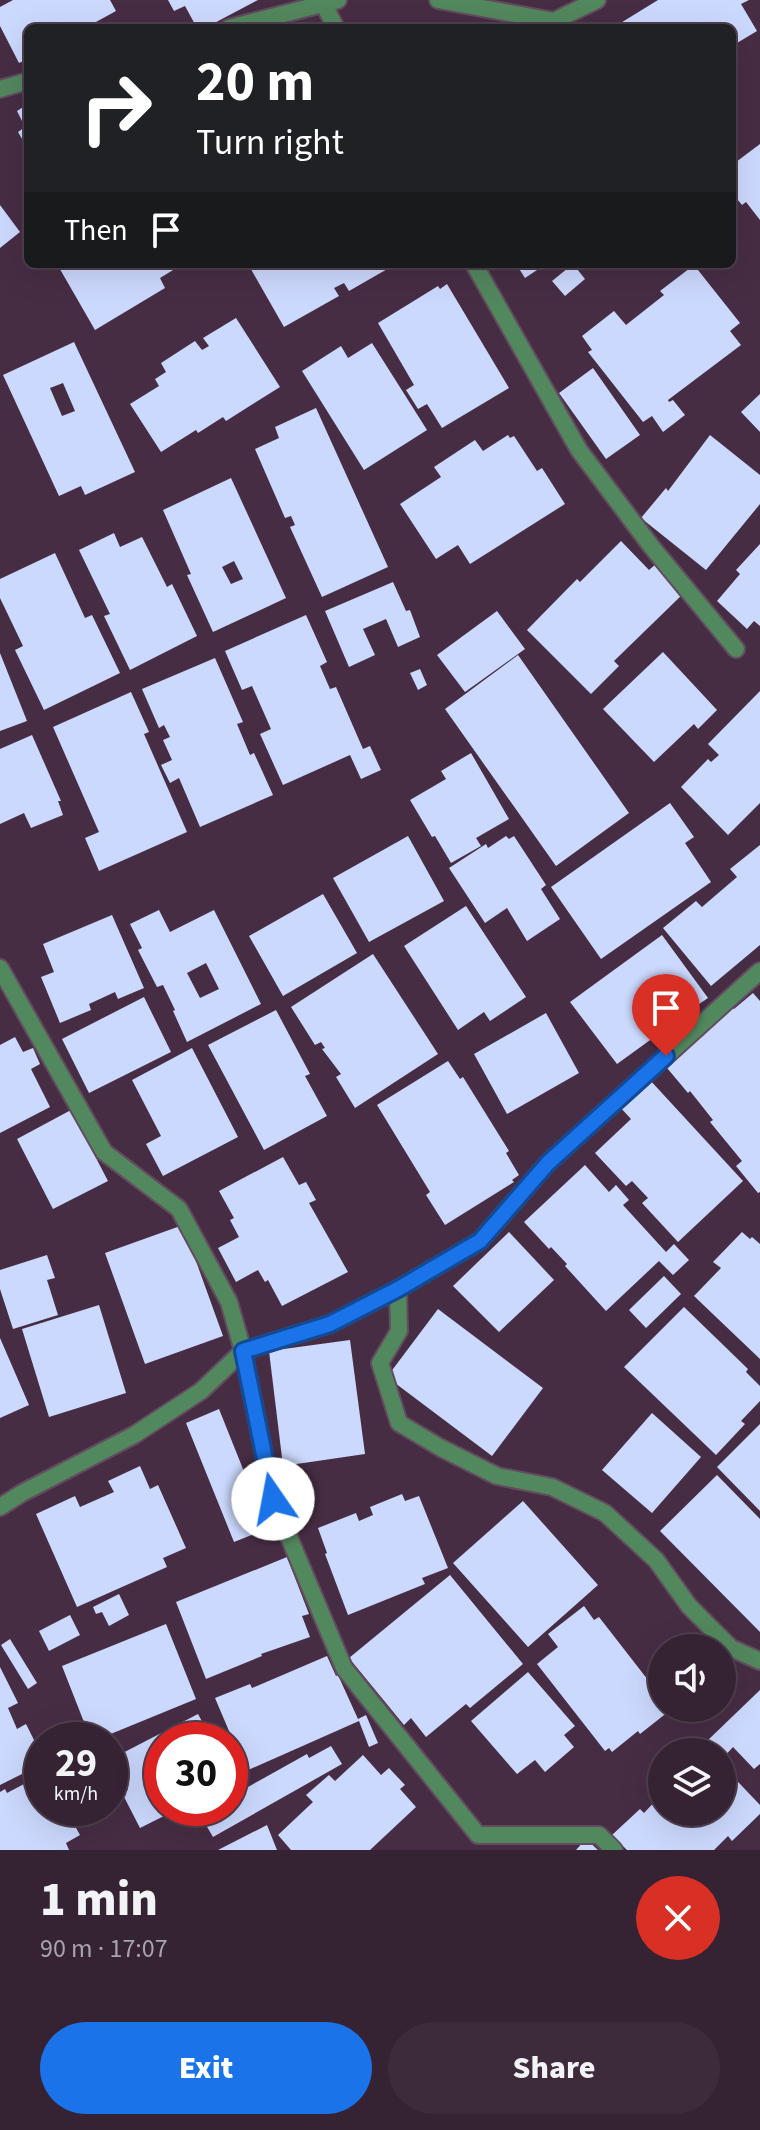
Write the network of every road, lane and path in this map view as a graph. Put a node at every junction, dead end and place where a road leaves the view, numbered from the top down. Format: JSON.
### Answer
{"nodes":[{"id":1,"x":438,"y":0,"type":"edge"},
{"id":2,"x":597,"y":0,"type":"edge"},
{"id":3,"x":330,"y":2,"type":"edge"},
{"id":4,"x":462,"y":2,"type":"edge"},
{"id":5,"x":245,"y":24,"type":"edge"},
{"id":6,"x":335,"y":24,"type":"edge"},
{"id":7,"x":552,"y":24,"type":"edge"},
{"id":8,"x":24,"y":82,"type":"edge"},
{"id":9,"x":0,"y":89,"type":"edge"},
{"id":10,"x":477,"y":268,"type":"edge"},
{"id":11,"x":736,"y":649,"type":"dead end"},
{"id":12,"x":0,"y":969,"type":"edge"},
{"id":13,"x":760,"y":971,"type":"edge"},
{"id":14,"x":398,"y":1289,"type":"junction"},
{"id":15,"x":243,"y":1351,"type":"junction"},
{"id":16,"x":0,"y":1507,"type":"edge"},
{"id":17,"x":760,"y":1661,"type":"edge"},
{"id":18,"x":614,"y":1850,"type":"edge"}],
"edges":[{"from":1,"to":4,"type":"street"},
{"from":2,"to":7,"type":"street"},
{"from":3,"to":5,"type":"street"},
{"from":3,"to":6,"type":"street"},
{"from":4,"to":7,"type":"street"},
{"from":8,"to":9,"type":"street"},
{"from":10,"to":11,"type":"street"},
{"from":12,"to":15,"type":"street"},
{"from":13,"to":14,"type":"street"},
{"from":14,"to":15,"type":"street"},
{"from":14,"to":17,"type":"street"},
{"from":15,"to":16,"type":"street"},
{"from":15,"to":18,"type":"street"}]}
